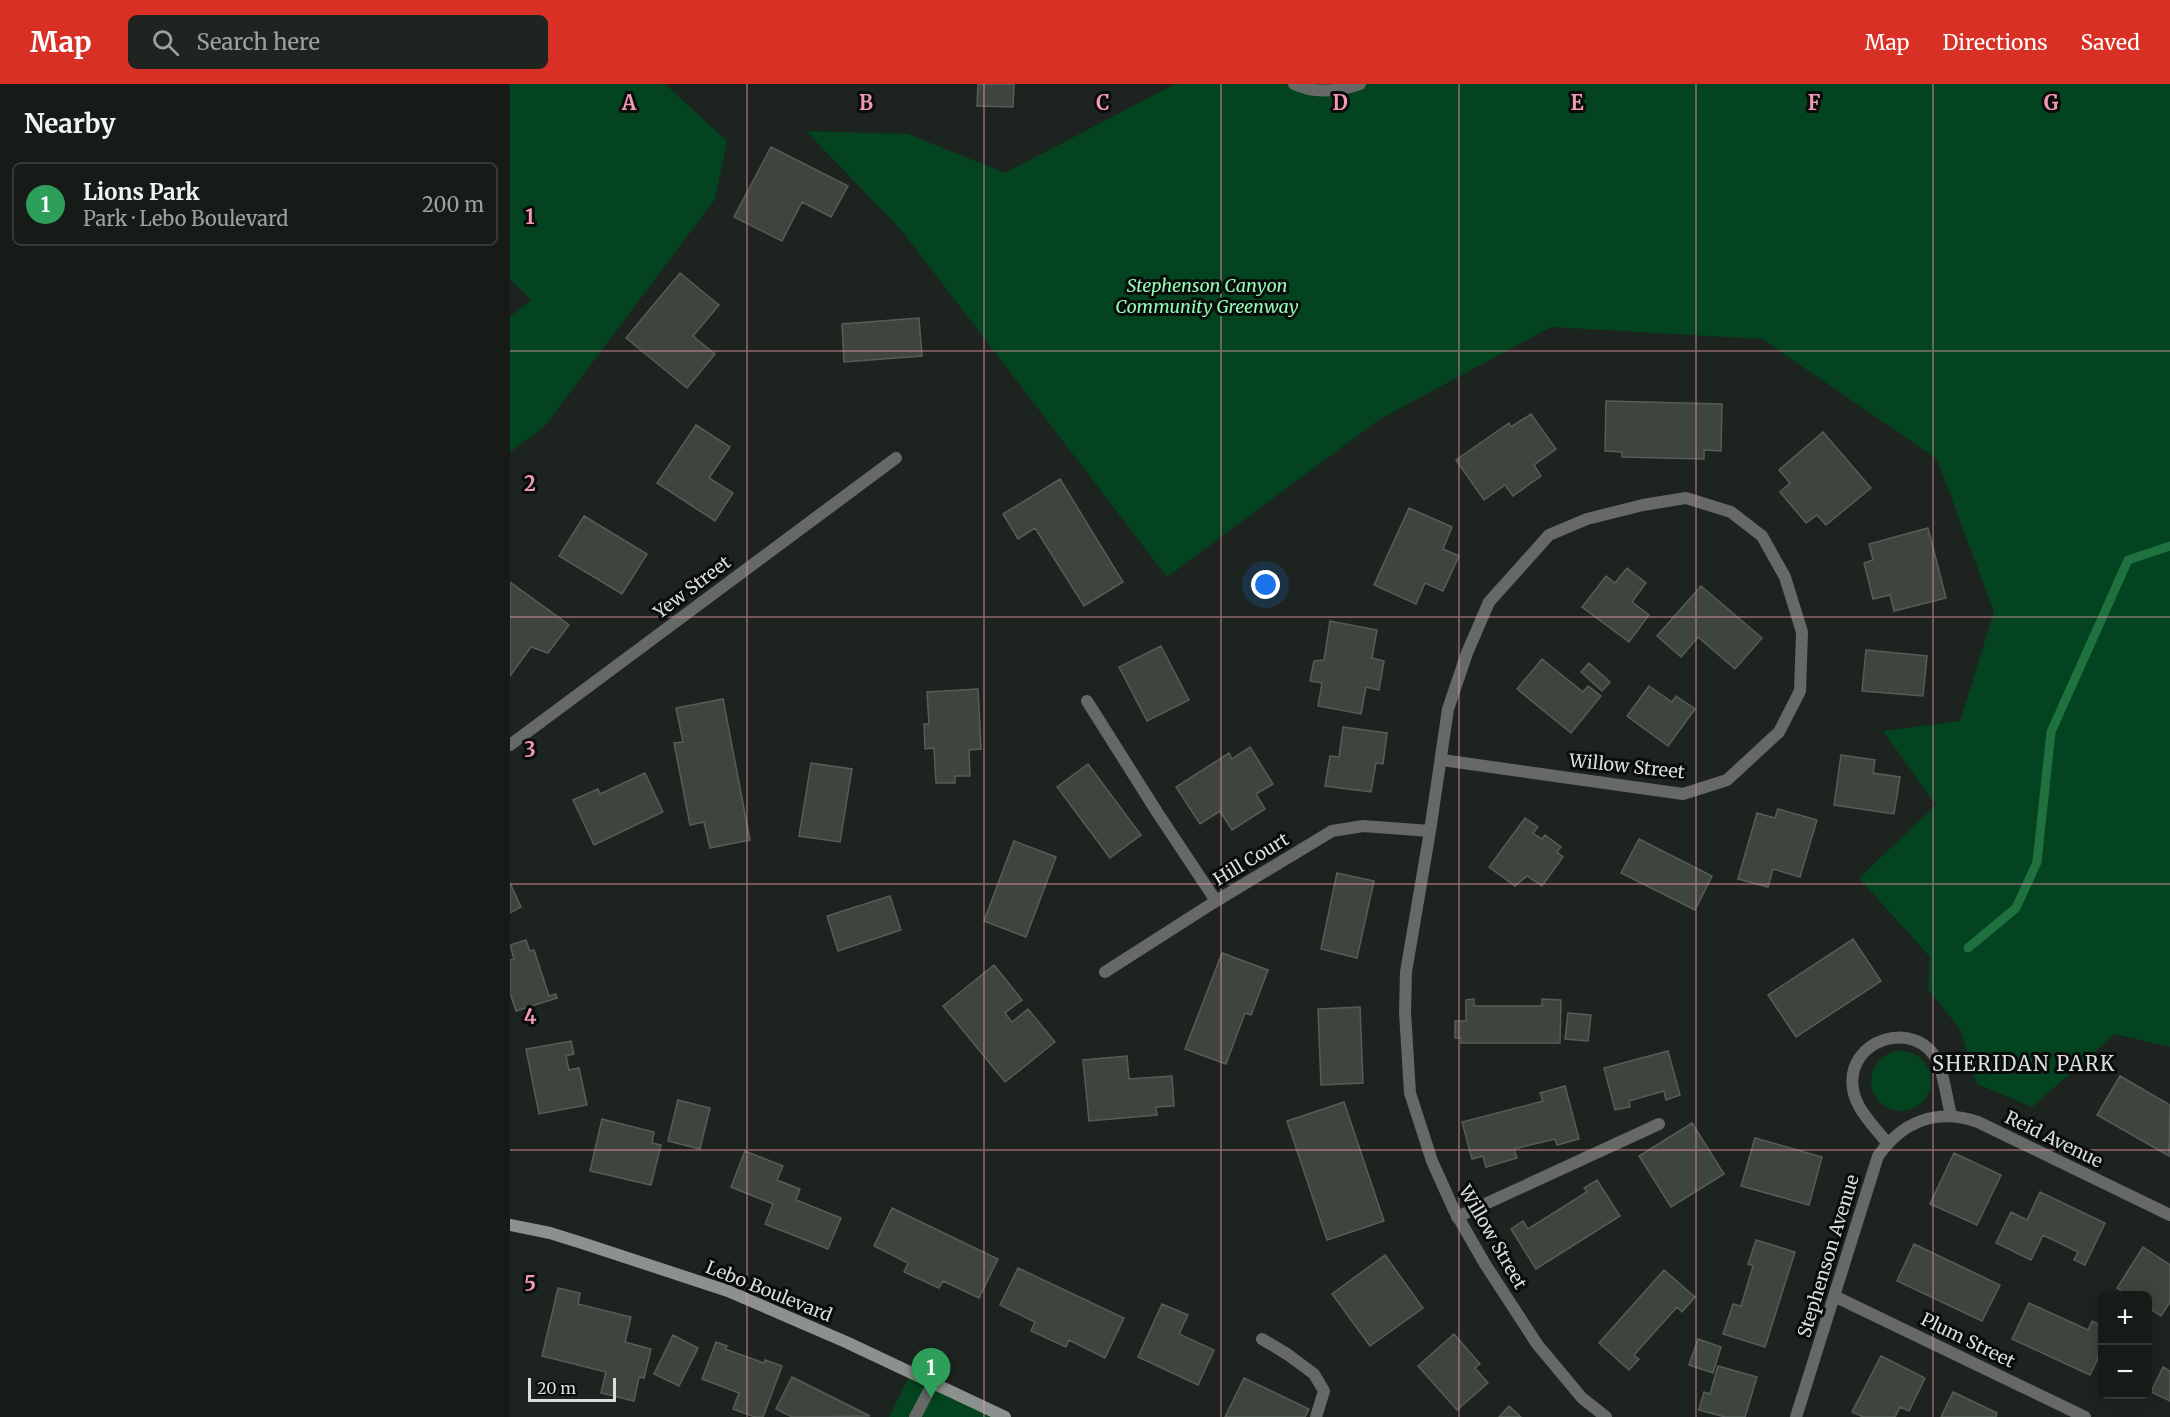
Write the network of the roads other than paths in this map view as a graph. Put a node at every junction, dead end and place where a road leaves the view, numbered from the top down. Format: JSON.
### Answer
{"nodes":[{"id":1,"x":1294,"y":84,"type":"edge"},
{"id":2,"x":1360,"y":84,"type":"edge"},
{"id":3,"x":896,"y":458,"type":"dead end"},
{"id":4,"x":1086,"y":700,"type":"dead end"},
{"id":5,"x":510,"y":745,"type":"edge"},
{"id":6,"x":1442,"y":760,"type":"junction"},
{"id":7,"x":1430,"y":831,"type":"junction"},
{"id":8,"x":1216,"y":901,"type":"junction"},
{"id":9,"x":1105,"y":972,"type":"dead end"},
{"id":10,"x":1951,"y":1115,"type":"junction"},
{"id":11,"x":1918,"y":1122,"type":"joint"},
{"id":12,"x":1659,"y":1124,"type":"dead end"},
{"id":13,"x":1887,"y":1143,"type":"junction"},
{"id":14,"x":2170,"y":1215,"type":"edge"},
{"id":15,"x":1456,"y":1217,"type":"junction"},
{"id":16,"x":510,"y":1225,"type":"edge"},
{"id":17,"x":1834,"y":1296,"type":"junction"},
{"id":18,"x":1262,"y":1339,"type":"dead end"},
{"id":19,"x":933,"y":1383,"type":"junction"},
{"id":20,"x":915,"y":1417,"type":"edge"},
{"id":21,"x":1005,"y":1417,"type":"edge"},
{"id":22,"x":1316,"y":1417,"type":"edge"},
{"id":23,"x":1606,"y":1417,"type":"edge"},
{"id":24,"x":1796,"y":1417,"type":"edge"},
{"id":25,"x":2085,"y":1417,"type":"edge"}],
"edges":[{"from":1,"to":2,"type":"street"},
{"from":3,"to":5,"type":"street","name":"Yew Street"},
{"from":4,"to":8,"type":"street"},
{"from":6,"to":6,"type":"street","name":"Willow Street"},
{"from":6,"to":7,"type":"street","name":"Willow Street"},
{"from":7,"to":8,"type":"street","name":"Hill Court"},
{"from":7,"to":15,"type":"street","name":"Willow Street"},
{"from":8,"to":9,"type":"street","name":"Hill Court"},
{"from":10,"to":11,"type":"street","name":"Reid Avenue"},
{"from":10,"to":13,"type":"street"},
{"from":10,"to":14,"type":"street","name":"Reid Avenue"},
{"from":11,"to":13,"type":"street","name":"Stephenson Avenue"},
{"from":12,"to":15,"type":"street"},
{"from":13,"to":17,"type":"street","name":"Stephenson Avenue"},
{"from":15,"to":23,"type":"street","name":"Willow Street"},
{"from":16,"to":19,"type":"main road","name":"Lebo Boulevard"},
{"from":17,"to":24,"type":"street","name":"Stephenson Avenue"},
{"from":17,"to":25,"type":"street","name":"Plum Street"},
{"from":18,"to":22,"type":"street"},
{"from":19,"to":20,"type":"street"},
{"from":19,"to":21,"type":"main road","name":"Lebo Boulevard"}]}
